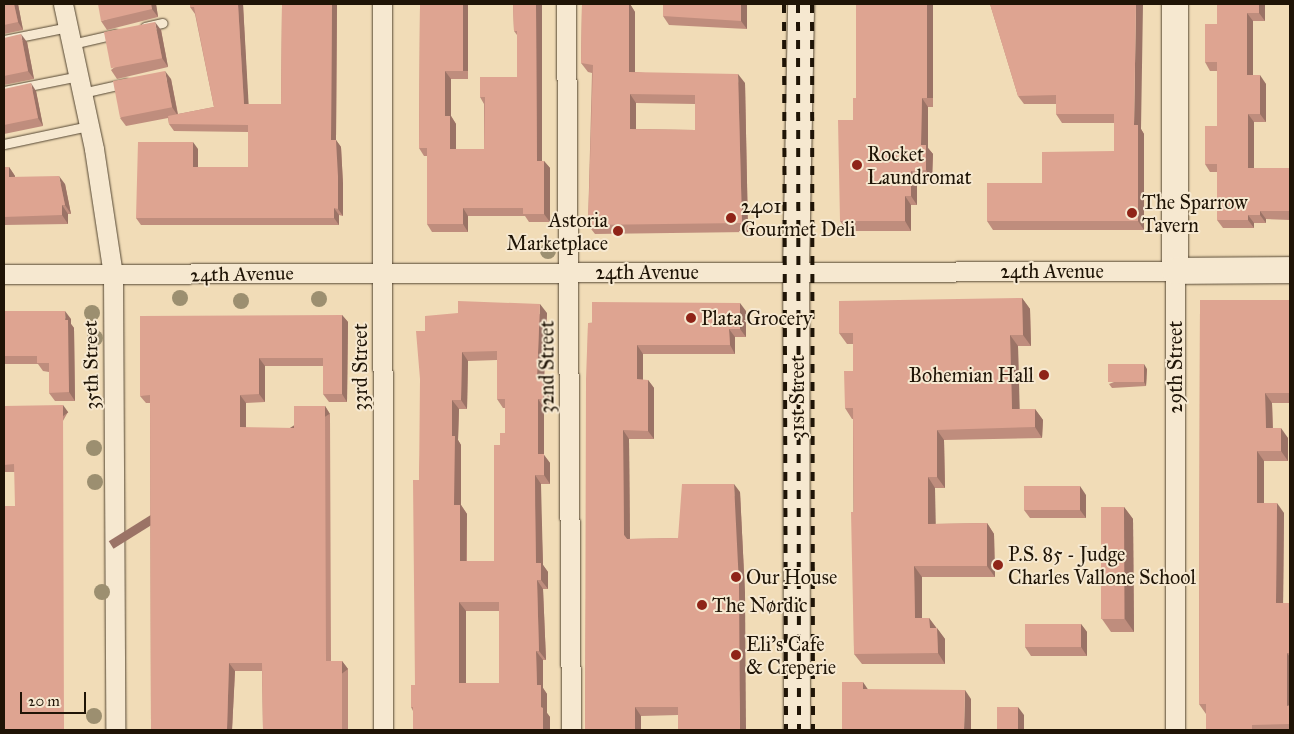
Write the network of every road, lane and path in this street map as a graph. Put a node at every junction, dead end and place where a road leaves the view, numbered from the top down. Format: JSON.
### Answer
{"nodes":[{"id":1,"x":63,"y":4,"type":"edge"},
{"id":2,"x":382,"y":4,"type":"edge"},
{"id":3,"x":566,"y":4,"type":"edge"},
{"id":4,"x":801,"y":4,"type":"edge"},
{"id":5,"x":1175,"y":4,"type":"edge"},
{"id":6,"x":163,"y":23,"type":"dead end"},
{"id":7,"x":70,"y":36,"type":"junction"},
{"id":8,"x":4,"y":40,"type":"edge"},
{"id":9,"x":134,"y":81,"type":"edge"},
{"id":10,"x":80,"y":85,"type":"junction"},
{"id":11,"x":4,"y":91,"type":"edge"},
{"id":12,"x":89,"y":126,"type":"junction"},
{"id":13,"x":4,"y":144,"type":"edge"},
{"id":14,"x":1290,"y":270,"type":"edge"},
{"id":15,"x":796,"y":271,"type":"junction"},
{"id":16,"x":1175,"y":271,"type":"junction"},
{"id":17,"x":569,"y":272,"type":"junction"},
{"id":18,"x":382,"y":273,"type":"junction"},
{"id":19,"x":4,"y":274,"type":"edge"},
{"id":20,"x":113,"y":275,"type":"junction"},
{"id":21,"x":115,"y":730,"type":"edge"},
{"id":22,"x":383,"y":730,"type":"edge"},
{"id":23,"x":570,"y":730,"type":"edge"},
{"id":24,"x":797,"y":730,"type":"edge"},
{"id":25,"x":1175,"y":730,"type":"edge"}],
"edges":[{"from":1,"to":7,"type":"street","name":"35th Street"},
{"from":2,"to":18,"type":"street","name":"33rd Street"},
{"from":3,"to":17,"type":"street","name":"32nd Street"},
{"from":4,"to":15,"type":"street","name":"31st Street"},
{"from":5,"to":16,"type":"street","name":"29th Street"},
{"from":6,"to":7,"type":"lane"},
{"from":7,"to":8,"type":"lane"},
{"from":7,"to":10,"type":"street","name":"35th Street"},
{"from":9,"to":10,"type":"lane"},
{"from":10,"to":11,"type":"lane"},
{"from":10,"to":12,"type":"street","name":"35th Street"},
{"from":12,"to":13,"type":"lane"},
{"from":12,"to":20,"type":"street","name":"35th Street"},
{"from":14,"to":16,"type":"street","name":"24th Avenue"},
{"from":15,"to":16,"type":"street","name":"24th Avenue"},
{"from":15,"to":17,"type":"street","name":"24th Avenue"},
{"from":15,"to":24,"type":"street","name":"31st Street"},
{"from":16,"to":25,"type":"street","name":"29th Street"},
{"from":17,"to":18,"type":"street","name":"24th Avenue"},
{"from":17,"to":23,"type":"street","name":"32nd Street"},
{"from":18,"to":20,"type":"street","name":"24th Avenue"},
{"from":18,"to":22,"type":"street","name":"33rd Street"},
{"from":19,"to":20,"type":"street","name":"24th Avenue"},
{"from":20,"to":21,"type":"street","name":"35th Street"}]}
